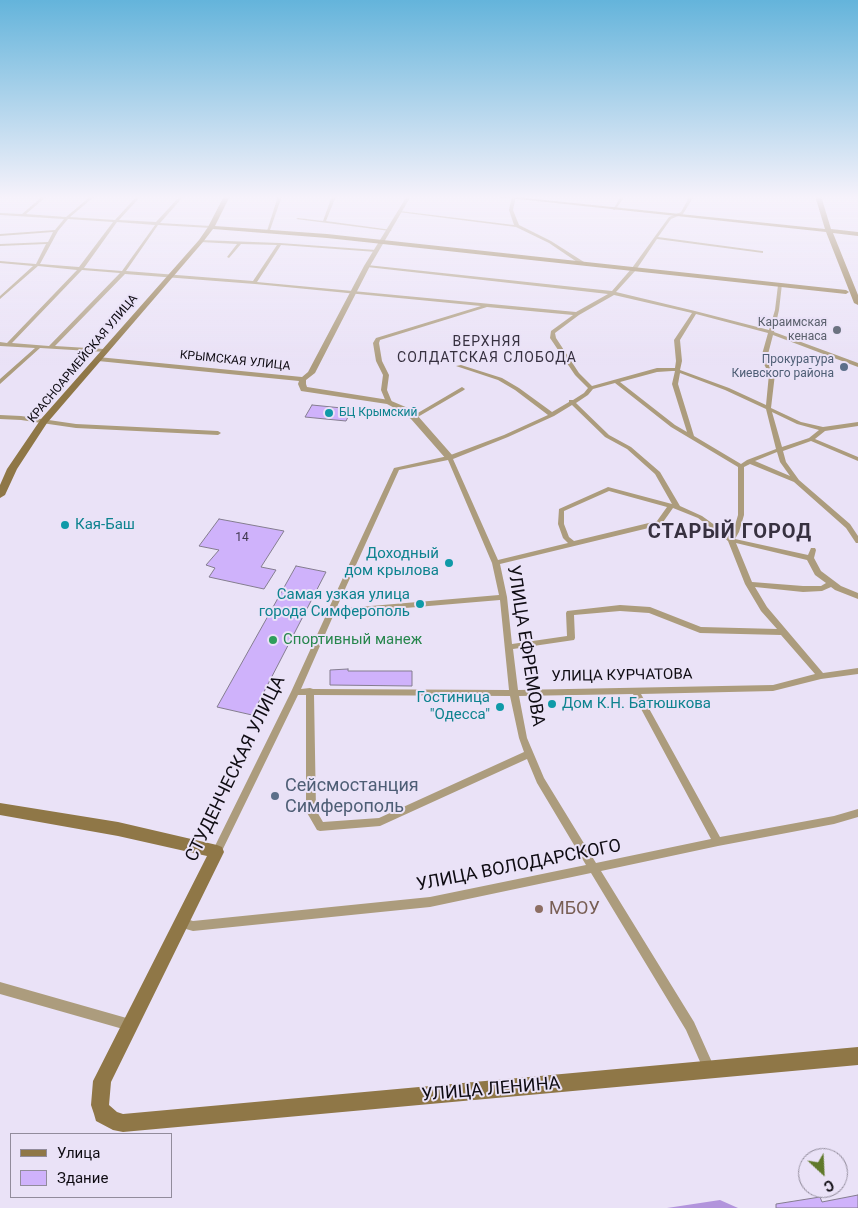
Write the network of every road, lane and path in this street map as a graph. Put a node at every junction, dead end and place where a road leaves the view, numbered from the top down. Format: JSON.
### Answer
{"nodes":[{"id":1,"x":44,"y":252,"type":"edge"},
{"id":2,"x":93,"y":252,"type":"edge"},
{"id":3,"x":136,"y":252,"type":"edge"},
{"id":4,"x":191,"y":252,"type":"edge"},
{"id":5,"x":232,"y":252,"type":"edge"},
{"id":6,"x":274,"y":252,"type":"edge"},
{"id":7,"x":375,"y":252,"type":"edge"},
{"id":8,"x":486,"y":252,"type":"edge"},
{"id":9,"x":566,"y":252,"type":"edge"},
{"id":10,"x":645,"y":252,"type":"edge"},
{"id":11,"x":837,"y":252,"type":"edge"},
{"id":12,"x":229,"y":257,"type":"dead end"},
{"id":13,"x":0,"y":262,"type":"edge"},
{"id":14,"x":582,"y":263,"type":"junction"},
{"id":15,"x":37,"y":265,"type":"junction"},
{"id":16,"x":367,"y":266,"type":"junction"},
{"id":17,"x":81,"y":268,"type":"junction"},
{"id":18,"x":634,"y":268,"type":"junction"},
{"id":19,"x":123,"y":271,"type":"junction"},
{"id":20,"x":169,"y":276,"type":"junction"},
{"id":21,"x":254,"y":283,"type":"junction"},
{"id":22,"x":780,"y":285,"type":"junction"},
{"id":23,"x":8,"y":290,"type":"junction"},
{"id":24,"x":0,"y":291,"type":"edge"},
{"id":25,"x":353,"y":292,"type":"junction"},
{"id":26,"x":846,"y":292,"type":"dead end"},
{"id":27,"x":613,"y":293,"type":"junction"},
{"id":28,"x":0,"y":298,"type":"edge"},
{"id":29,"x":858,"y":304,"type":"edge"},
{"id":30,"x":486,"y":305,"type":"junction"},
{"id":31,"x":695,"y":312,"type":"junction"},
{"id":32,"x":576,"y":314,"type":"junction"},
{"id":33,"x":770,"y":332,"type":"junction"},
{"id":34,"x":0,"y":344,"type":"edge"},
{"id":35,"x":9,"y":344,"type":"junction"},
{"id":36,"x":40,"y":346,"type":"junction"},
{"id":37,"x":50,"y":347,"type":"junction"},
{"id":38,"x":104,"y":351,"type":"junction"},
{"id":39,"x":98,"y":359,"type":"junction"},
{"id":40,"x":858,"y":365,"type":"edge"},
{"id":41,"x":459,"y":366,"type":"dead end"},
{"id":42,"x":678,"y":370,"type":"junction"},
{"id":43,"x":303,"y":379,"type":"junction"},
{"id":44,"x":0,"y":382,"type":"edge"},
{"id":45,"x":617,"y":382,"type":"junction"},
{"id":46,"x":591,"y":388,"type":"junction"},
{"id":47,"x":462,"y":389,"type":"dead end"},
{"id":48,"x":571,"y":401,"type":"junction"},
{"id":49,"x":389,"y":402,"type":"junction"},
{"id":50,"x":768,"y":408,"type":"junction"},
{"id":51,"x":552,"y":414,"type":"junction"},
{"id":52,"x":0,"y":417,"type":"edge"},
{"id":53,"x":414,"y":417,"type":"junction"},
{"id":54,"x":44,"y":421,"type":"junction"},
{"id":55,"x":858,"y":424,"type":"edge"},
{"id":56,"x":823,"y":429,"type":"junction"},
{"id":57,"x":218,"y":433,"type":"dead end"},
{"id":58,"x":692,"y":436,"type":"junction"},
{"id":59,"x":811,"y":439,"type":"junction"},
{"id":60,"x":780,"y":450,"type":"junction"},
{"id":61,"x":450,"y":458,"type":"junction"},
{"id":62,"x":858,"y":459,"type":"edge"},
{"id":63,"x":749,"y":461,"type":"junction"},
{"id":64,"x":741,"y":466,"type":"junction"},
{"id":65,"x":797,"y":481,"type":"junction"},
{"id":66,"x":0,"y":495,"type":"edge"},
{"id":67,"x":674,"y":506,"type":"junction"},
{"id":68,"x":858,"y":526,"type":"edge"},
{"id":69,"x":851,"y":530,"type":"junction"},
{"id":70,"x":731,"y":540,"type":"junction"},
{"id":71,"x":858,"y":541,"type":"edge"},
{"id":72,"x":573,"y":544,"type":"junction"},
{"id":73,"x":813,"y":550,"type":"dead end"},
{"id":74,"x":810,"y":558,"type":"junction"},
{"id":75,"x":496,"y":563,"type":"junction"},
{"id":76,"x":749,"y":584,"type":"junction"},
{"id":77,"x":831,"y":584,"type":"junction"},
{"id":78,"x":858,"y":596,"type":"edge"},
{"id":79,"x":503,"y":597,"type":"junction"},
{"id":80,"x":330,"y":612,"type":"junction"},
{"id":81,"x":783,"y":632,"type":"junction"},
{"id":82,"x":509,"y":647,"type":"junction"},
{"id":83,"x":858,"y":671,"type":"edge"},
{"id":84,"x":821,"y":676,"type":"junction"},
{"id":85,"x":635,"y":690,"type":"junction"},
{"id":86,"x":310,"y":691,"type":"junction"},
{"id":87,"x":295,"y":692,"type":"junction"},
{"id":88,"x":514,"y":693,"type":"junction"},
{"id":89,"x":530,"y":753,"type":"junction"},
{"id":90,"x":0,"y":809,"type":"edge"},
{"id":91,"x":858,"y":813,"type":"edge"},
{"id":92,"x":718,"y":842,"type":"junction"},
{"id":93,"x":217,"y":852,"type":"junction"},
{"id":94,"x":594,"y":869,"type":"junction"},
{"id":95,"x":183,"y":923,"type":"junction"},
{"id":96,"x":0,"y":988,"type":"edge"},
{"id":97,"x":131,"y":1025,"type":"junction"},
{"id":98,"x":858,"y":1056,"type":"edge"},
{"id":99,"x":710,"y":1070,"type":"junction"},
{"id":100,"x":123,"y":1123,"type":"joint"}],
"edges":[{"from":1,"to":15,"type":"street"},
{"from":2,"to":17,"type":"street"},
{"from":3,"to":19,"type":"street"},
{"from":4,"to":20,"type":"main road","name":"КРАСНОАРМЕЙСКАЯ УЛИЦА"},
{"from":5,"to":12,"type":"street"},
{"from":6,"to":21,"type":"street"},
{"from":7,"to":16,"type":"street"},
{"from":8,"to":14,"type":"main road"},
{"from":9,"to":14,"type":"street"},
{"from":10,"to":18,"type":"street"},
{"from":11,"to":29,"type":"main road"},
{"from":13,"to":15,"type":"street"},
{"from":14,"to":18,"type":"main road"},
{"from":15,"to":17,"type":"street"},
{"from":15,"to":23,"type":"street"},
{"from":16,"to":25,"type":"street"},
{"from":16,"to":27,"type":"street"},
{"from":17,"to":19,"type":"street"},
{"from":17,"to":35,"type":"street"},
{"from":18,"to":22,"type":"main road"},
{"from":18,"to":27,"type":"street"},
{"from":19,"to":20,"type":"street"},
{"from":19,"to":37,"type":"street"},
{"from":20,"to":21,"type":"street"},
{"from":20,"to":38,"type":"main road","name":"КРАСНОАРМЕЙСКАЯ УЛИЦА"},
{"from":21,"to":25,"type":"street"},
{"from":22,"to":26,"type":"main road"},
{"from":22,"to":33,"type":"street"},
{"from":23,"to":24,"type":"street"},
{"from":23,"to":28,"type":"street"},
{"from":25,"to":30,"type":"street"},
{"from":25,"to":43,"type":"street"},
{"from":27,"to":31,"type":"street"},
{"from":27,"to":32,"type":"street"},
{"from":30,"to":32,"type":"street"},
{"from":30,"to":49,"type":"street"},
{"from":31,"to":33,"type":"street"},
{"from":31,"to":42,"type":"street"},
{"from":32,"to":46,"type":"street"},
{"from":33,"to":40,"type":"street"},
{"from":33,"to":50,"type":"street"},
{"from":34,"to":35,"type":"street"},
{"from":35,"to":36,"type":"street"},
{"from":36,"to":37,"type":"street"},
{"from":36,"to":44,"type":"street"},
{"from":37,"to":38,"type":"street"},
{"from":38,"to":39,"type":"main road","name":"КРАСНОАРМЕЙСКАЯ УЛИЦА"},
{"from":39,"to":43,"type":"street","name":"КРЫМСКАЯ УЛИЦА"},
{"from":39,"to":54,"type":"main road","name":"КРАСНОАРМЕЙСКАЯ УЛИЦА"},
{"from":41,"to":51,"type":"street"},
{"from":42,"to":45,"type":"street"},
{"from":42,"to":50,"type":"street"},
{"from":42,"to":58,"type":"street"},
{"from":43,"to":49,"type":"street","name":"КРЫМСКАЯ УЛИЦА"},
{"from":45,"to":46,"type":"street"},
{"from":45,"to":58,"type":"street"},
{"from":46,"to":48,"type":"street"},
{"from":47,"to":53,"type":"street"},
{"from":48,"to":51,"type":"street"},
{"from":48,"to":67,"type":"street"},
{"from":49,"to":53,"type":"street"},
{"from":50,"to":56,"type":"street"},
{"from":50,"to":60,"type":"street"},
{"from":51,"to":61,"type":"street"},
{"from":52,"to":54,"type":"street"},
{"from":53,"to":61,"type":"street"},
{"from":54,"to":57,"type":"street"},
{"from":54,"to":66,"type":"main road","name":"КРАСНОАРМЕЙСКАЯ УЛИЦА"},
{"from":55,"to":56,"type":"street"},
{"from":56,"to":59,"type":"street"},
{"from":58,"to":64,"type":"street"},
{"from":59,"to":60,"type":"street"},
{"from":59,"to":62,"type":"street"},
{"from":60,"to":63,"type":"street"},
{"from":60,"to":65,"type":"street"},
{"from":61,"to":75,"type":"street","name":"УЛИЦА ЕФРЕМОВА"},
{"from":61,"to":80,"type":"street","name":"СТУДЕНЧЕСКАЯ УЛИЦА"},
{"from":63,"to":64,"type":"street"},
{"from":63,"to":65,"type":"street"},
{"from":64,"to":70,"type":"street"},
{"from":65,"to":69,"type":"street"},
{"from":67,"to":70,"type":"street"},
{"from":67,"to":72,"type":"street"},
{"from":67,"to":72,"type":"street"},
{"from":68,"to":69,"type":"street"},
{"from":69,"to":71,"type":"street"},
{"from":70,"to":74,"type":"street"},
{"from":70,"to":76,"type":"street"},
{"from":72,"to":75,"type":"street"},
{"from":73,"to":74,"type":"street"},
{"from":74,"to":77,"type":"street"},
{"from":75,"to":79,"type":"street","name":"УЛИЦА ЕФРЕМОВА"},
{"from":76,"to":77,"type":"street"},
{"from":76,"to":81,"type":"street"},
{"from":77,"to":78,"type":"street"},
{"from":79,"to":80,"type":"street"},
{"from":79,"to":82,"type":"street","name":"УЛИЦА ЕФРЕМОВА"},
{"from":80,"to":87,"type":"street","name":"СТУДЕНЧЕСКАЯ УЛИЦА"},
{"from":81,"to":82,"type":"street"},
{"from":81,"to":84,"type":"street"},
{"from":82,"to":88,"type":"street","name":"УЛИЦА ЕФРЕМОВА"},
{"from":83,"to":84,"type":"street","name":"УЛИЦА КУРЧАТОВА"},
{"from":84,"to":85,"type":"street","name":"УЛИЦА КУРЧАТОВА"},
{"from":85,"to":88,"type":"street","name":"УЛИЦА КУРЧАТОВА"},
{"from":85,"to":92,"type":"street"},
{"from":86,"to":87,"type":"street","name":"УЛИЦА КУРЧАТОВА"},
{"from":86,"to":88,"type":"street","name":"УЛИЦА КУРЧАТОВА"},
{"from":86,"to":89,"type":"street"},
{"from":87,"to":93,"type":"street","name":"СТУДЕНЧЕСКАЯ УЛИЦА"},
{"from":88,"to":89,"type":"street","name":"УЛИЦА ЕФРЕМОВА"},
{"from":89,"to":94,"type":"street","name":"УЛИЦА ЕФРЕМОВА"},
{"from":90,"to":93,"type":"main road"},
{"from":91,"to":92,"type":"street","name":"УЛИЦА ВОЛОДАРСКОГО"},
{"from":92,"to":94,"type":"street","name":"УЛИЦА ВОЛОДАРСКОГО"},
{"from":93,"to":95,"type":"main road","name":"СТУДЕНЧЕСКАЯ УЛИЦА"},
{"from":94,"to":95,"type":"street","name":"УЛИЦА ВОЛОДАРСКОГО"},
{"from":94,"to":99,"type":"street","name":"УЛИЦА ЕФРЕМОВА"},
{"from":95,"to":97,"type":"main road","name":"СТУДЕНЧЕСКАЯ УЛИЦА"},
{"from":96,"to":97,"type":"street"},
{"from":97,"to":100,"type":"main road","name":"СТУДЕНЧЕСКАЯ УЛИЦА"},
{"from":98,"to":99,"type":"main road","name":"УЛИЦА ЛЕНИНА"},
{"from":99,"to":100,"type":"main road","name":"УЛИЦА ЛЕНИНА"}]}
